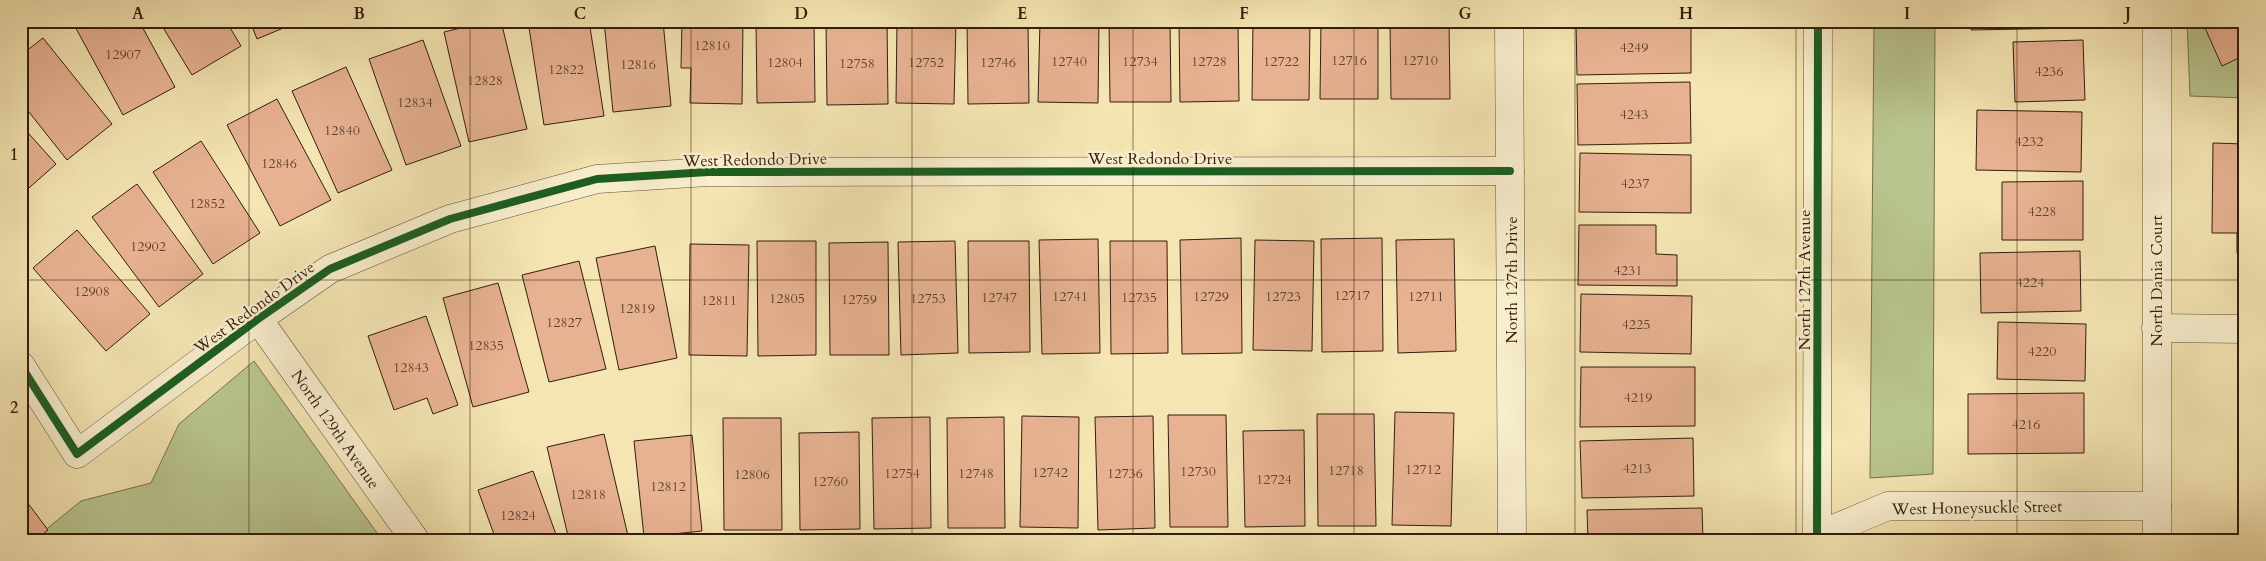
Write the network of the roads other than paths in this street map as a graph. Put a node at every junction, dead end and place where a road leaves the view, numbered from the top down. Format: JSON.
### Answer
{"nodes":[{"id":1,"x":1509,"y":21,"type":"edge"},
{"id":2,"x":1818,"y":21,"type":"edge"},
{"id":3,"x":2156,"y":21,"type":"edge"},
{"id":4,"x":1510,"y":171,"type":"junction"},
{"id":5,"x":258,"y":319,"type":"junction"},
{"id":6,"x":2156,"y":328,"type":"junction"},
{"id":7,"x":2245,"y":328,"type":"edge"},
{"id":8,"x":21,"y":366,"type":"edge"},
{"id":9,"x":2157,"y":506,"type":"junction"},
{"id":10,"x":1821,"y":538,"type":"edge"},
{"id":11,"x":415,"y":540,"type":"edge"},
{"id":12,"x":1512,"y":540,"type":"edge"},
{"id":13,"x":2157,"y":540,"type":"edge"}],
"edges":[{"from":1,"to":4,"type":"street","name":"North 127th Drive"},
{"from":2,"to":10,"type":"street","name":"North 127th Avenue"},
{"from":3,"to":6,"type":"street","name":"North Dania Court"},
{"from":4,"to":5,"type":"street","name":"West Redondo Drive"},
{"from":4,"to":12,"type":"street","name":"North 127th Drive"},
{"from":5,"to":8,"type":"street","name":"West Redondo Drive"},
{"from":5,"to":11,"type":"street","name":"North 129th Avenue"},
{"from":6,"to":7,"type":"street"},
{"from":6,"to":9,"type":"street","name":"North Dania Court"},
{"from":9,"to":10,"type":"street","name":"West Honeysuckle Street"},
{"from":9,"to":13,"type":"street","name":"North Dania Court"}]}
